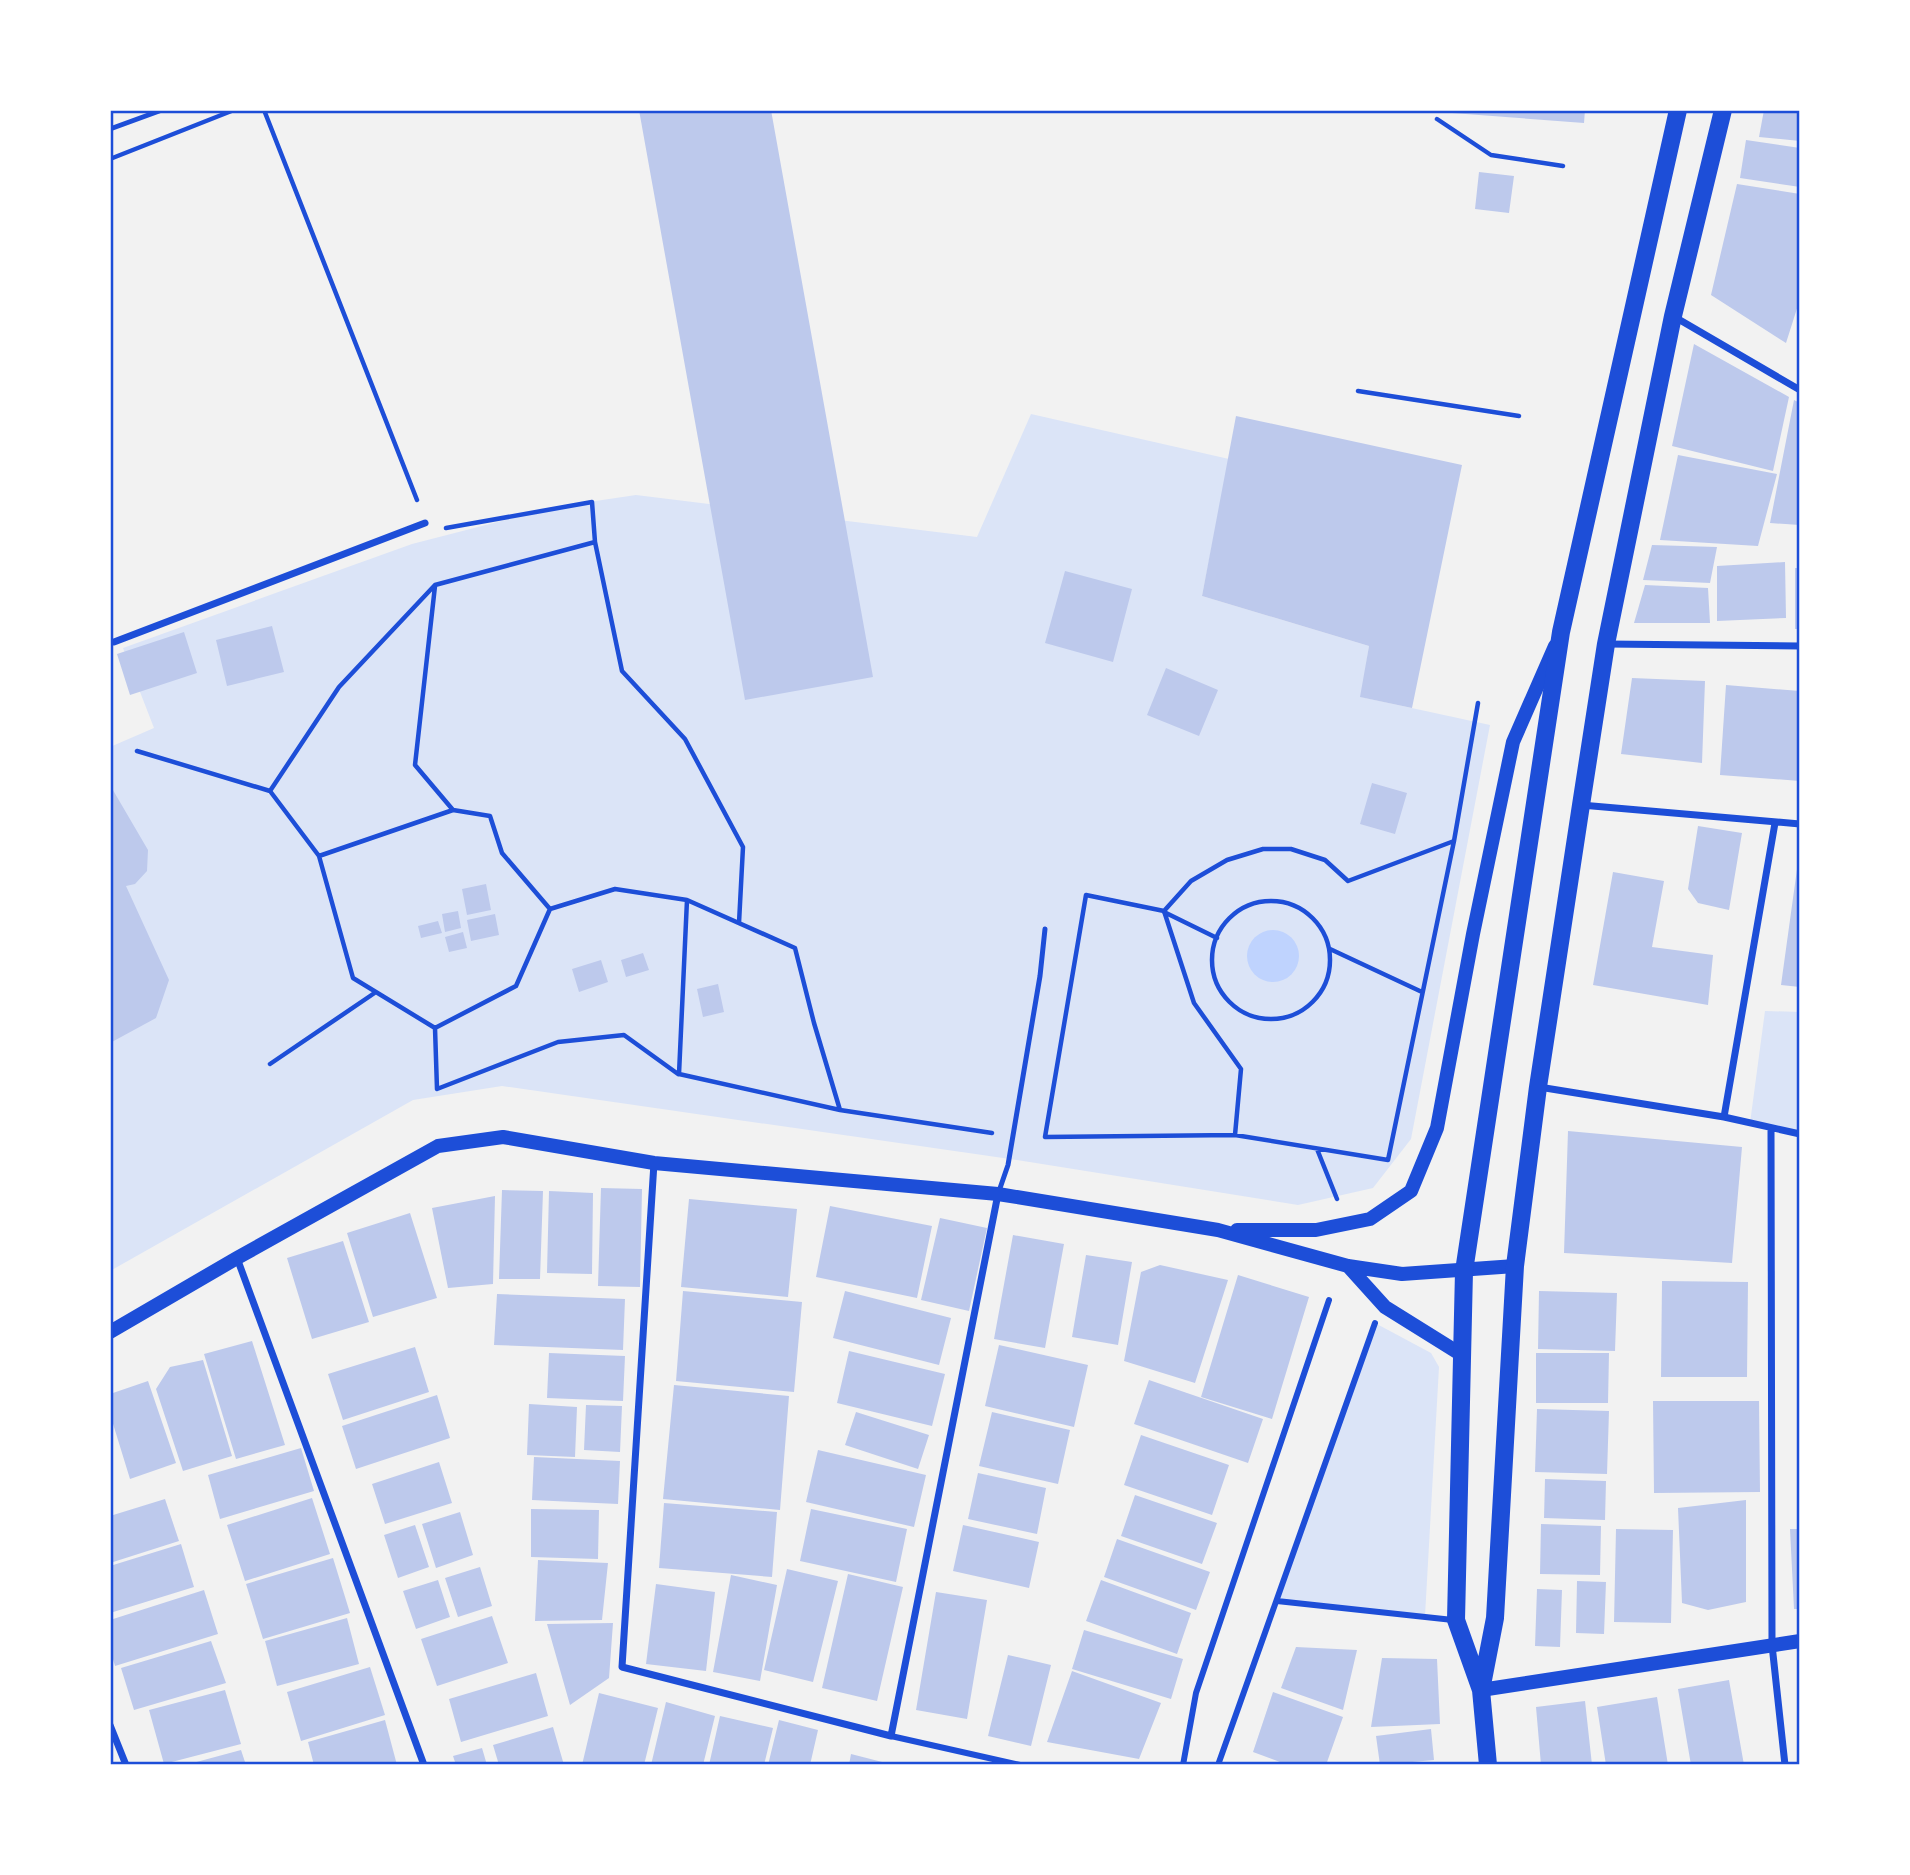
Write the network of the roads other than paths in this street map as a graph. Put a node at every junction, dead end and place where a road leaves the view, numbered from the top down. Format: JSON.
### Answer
{"nodes":[{"id":1,"x":162,"y":110,"type":"edge"},
{"id":2,"x":1665,"y":110,"type":"edge"},
{"id":3,"x":1678,"y":110,"type":"edge"},
{"id":4,"x":1723,"y":110,"type":"edge"},
{"id":5,"x":110,"y":129,"type":"edge"},
{"id":6,"x":1668,"y":152,"type":"junction"},
{"id":7,"x":1673,"y":316,"type":"junction"},
{"id":8,"x":1800,"y":390,"type":"edge"},
{"id":9,"x":425,"y":523,"type":"road end"},
{"id":10,"x":1561,"y":632,"type":"junction"},
{"id":11,"x":114,"y":642,"type":"dead end"},
{"id":12,"x":1606,"y":644,"type":"junction"},
{"id":13,"x":1800,"y":646,"type":"edge"},
{"id":14,"x":1581,"y":805,"type":"junction"},
{"id":15,"x":1774,"y":823,"type":"junction"},
{"id":16,"x":1800,"y":824,"type":"edge"},
{"id":17,"x":1045,"y":929,"type":"dead end"},
{"id":18,"x":1538,"y":1087,"type":"junction"},
{"id":19,"x":1724,"y":1117,"type":"junction"},
{"id":20,"x":1771,"y":1128,"type":"junction"},
{"id":21,"x":1800,"y":1134,"type":"edge"},
{"id":22,"x":654,"y":1163,"type":"junction"},
{"id":23,"x":998,"y":1194,"type":"junction"},
{"id":24,"x":1218,"y":1230,"type":"junction"},
{"id":25,"x":237,"y":1258,"type":"junction"},
{"id":26,"x":1348,"y":1266,"type":"junction"},
{"id":27,"x":1516,"y":1266,"type":"junction"},
{"id":28,"x":1464,"y":1271,"type":"junction"},
{"id":29,"x":1329,"y":1300,"type":"dead end"},
{"id":30,"x":1375,"y":1323,"type":"dead end"},
{"id":31,"x":110,"y":1332,"type":"edge"},
{"id":32,"x":1462,"y":1355,"type":"junction"},
{"id":33,"x":1277,"y":1601,"type":"junction"},
{"id":34,"x":1455,"y":1620,"type":"junction"},
{"id":35,"x":1800,"y":1641,"type":"edge"},
{"id":36,"x":1772,"y":1645,"type":"junction"},
{"id":37,"x":1480,"y":1690,"type":"junction"},
{"id":38,"x":110,"y":1725,"type":"edge"},
{"id":39,"x":891,"y":1736,"type":"junction"},
{"id":40,"x":126,"y":1765,"type":"edge"},
{"id":41,"x":424,"y":1765,"type":"edge"},
{"id":42,"x":1020,"y":1765,"type":"edge"},
{"id":43,"x":1183,"y":1765,"type":"edge"},
{"id":44,"x":1217,"y":1765,"type":"edge"},
{"id":45,"x":1488,"y":1765,"type":"edge"},
{"id":46,"x":1785,"y":1765,"type":"edge"}],
"edges":[{"from":1,"to":5,"type":"lane"},
{"from":2,"to":6,"type":"main road"},
{"from":3,"to":6,"type":"main road"},
{"from":4,"to":7,"type":"main road"},
{"from":6,"to":10,"type":"main road"},
{"from":7,"to":8,"type":"street"},
{"from":7,"to":12,"type":"main road"},
{"from":9,"to":11,"type":"street"},
{"from":10,"to":24,"type":"main road"},
{"from":10,"to":28,"type":"main road"},
{"from":12,"to":13,"type":"street"},
{"from":12,"to":14,"type":"main road"},
{"from":14,"to":15,"type":"street"},
{"from":14,"to":18,"type":"main road"},
{"from":15,"to":16,"type":"street"},
{"from":15,"to":19,"type":"street"},
{"from":17,"to":23,"type":"lane"},
{"from":18,"to":19,"type":"street"},
{"from":18,"to":27,"type":"main road"},
{"from":19,"to":20,"type":"street"},
{"from":20,"to":21,"type":"street"},
{"from":20,"to":36,"type":"street"},
{"from":22,"to":23,"type":"main road"},
{"from":22,"to":25,"type":"main road"},
{"from":22,"to":39,"type":"street"},
{"from":23,"to":24,"type":"main road"},
{"from":23,"to":39,"type":"street"},
{"from":24,"to":26,"type":"main road"},
{"from":25,"to":31,"type":"main road"},
{"from":25,"to":41,"type":"street"},
{"from":26,"to":28,"type":"main road"},
{"from":26,"to":32,"type":"main road"},
{"from":27,"to":28,"type":"main road"},
{"from":27,"to":37,"type":"main road"},
{"from":28,"to":32,"type":"main road"},
{"from":29,"to":43,"type":"street"},
{"from":30,"to":33,"type":"street"},
{"from":32,"to":34,"type":"main road"},
{"from":33,"to":34,"type":"street"},
{"from":33,"to":44,"type":"street"},
{"from":34,"to":37,"type":"main road"},
{"from":35,"to":36,"type":"main road"},
{"from":36,"to":37,"type":"main road"},
{"from":36,"to":46,"type":"street"},
{"from":37,"to":45,"type":"main road"},
{"from":38,"to":40,"type":"street"},
{"from":39,"to":42,"type":"street"}]}
